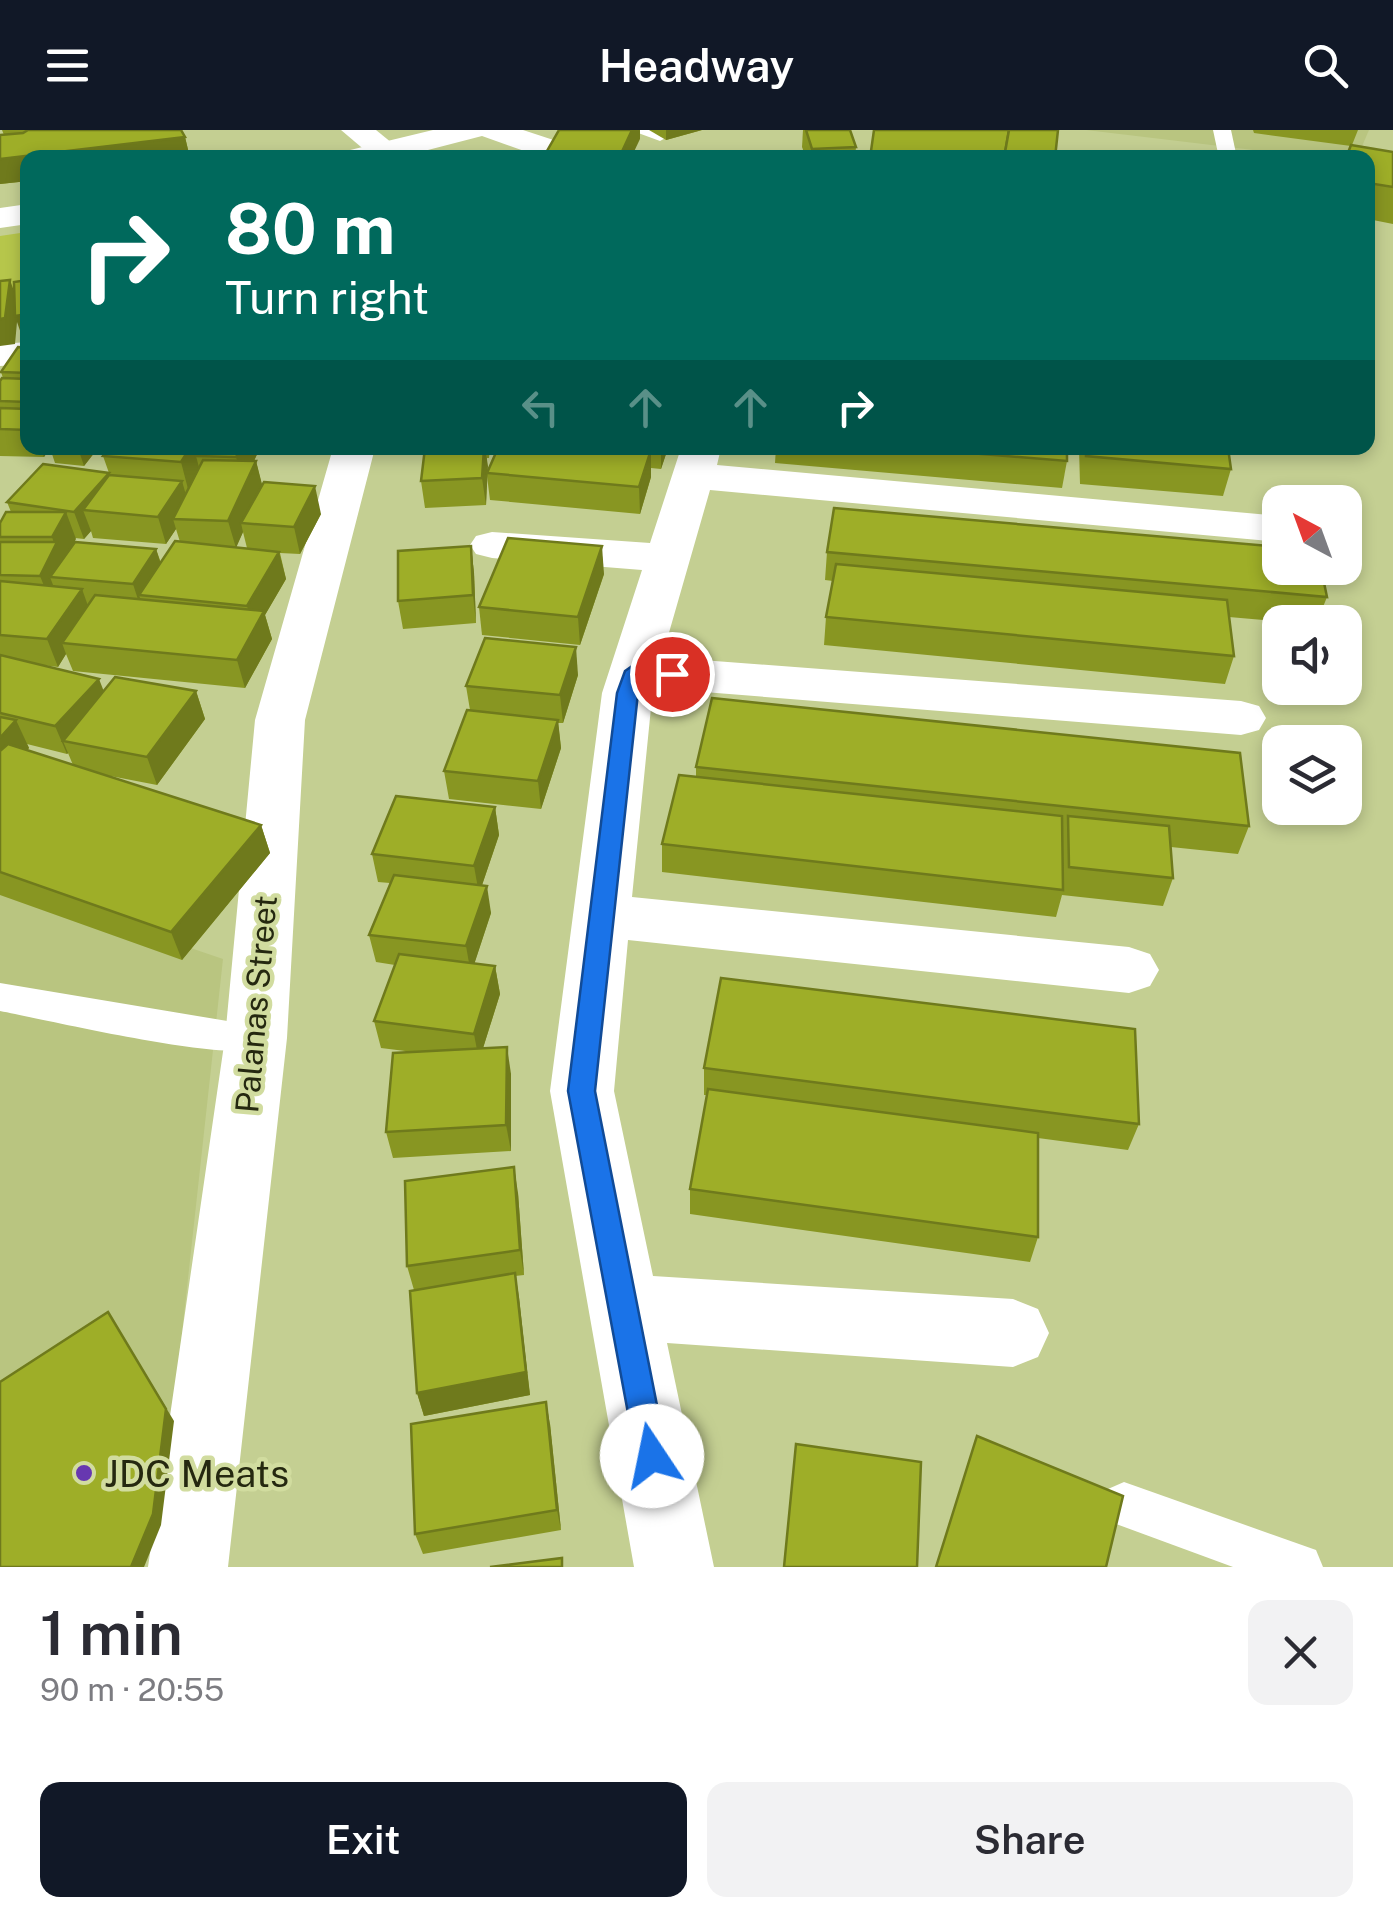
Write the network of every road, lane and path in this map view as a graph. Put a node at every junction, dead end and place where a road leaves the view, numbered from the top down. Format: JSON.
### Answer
{"nodes":[{"id":1,"x":356,"y":130,"type":"edge"},
{"id":2,"x":471,"y":130,"type":"edge"},
{"id":3,"x":493,"y":130,"type":"edge"},
{"id":4,"x":639,"y":130,"type":"edge"},
{"id":5,"x":660,"y":136,"type":"dead end"},
{"id":6,"x":373,"y":150,"type":"edge"},
{"id":7,"x":399,"y":150,"type":"edge"},
{"id":8,"x":552,"y":150,"type":"edge"},
{"id":9,"x":352,"y":455,"type":"edge"},
{"id":10,"x":697,"y":462,"type":"edge"},
{"id":11,"x":1262,"y":527,"type":"edge"},
{"id":12,"x":492,"y":545,"type":"dead end"},
{"id":13,"x":668,"y":558,"type":"junction"},
{"id":14,"x":635,"y":671,"type":"junction"},
{"id":15,"x":1241,"y":718,"type":"dead end"},
{"id":16,"x":602,"y":916,"type":"junction"},
{"id":17,"x":1129,"y":970,"type":"dead end"},
{"id":18,"x":0,"y":997,"type":"edge"},
{"id":19,"x":256,"y":1038,"type":"junction"},
{"id":20,"x":622,"y":1308,"type":"junction"},
{"id":21,"x":1013,"y":1333,"type":"dead end"},
{"id":22,"x":1124,"y":1505,"type":"edge"},
{"id":23,"x":188,"y":1567,"type":"edge"},
{"id":24,"x":674,"y":1567,"type":"edge"},
{"id":25,"x":1298,"y":1567,"type":"edge"}],
"edges":[{"from":1,"to":6,"type":"street"},
{"from":2,"to":7,"type":"street"},
{"from":3,"to":8,"type":"street"},
{"from":4,"to":5,"type":"lane"},
{"from":9,"to":19,"type":"street","name":"Palanas Street"},
{"from":10,"to":11,"type":"street"},
{"from":10,"to":13,"type":"street"},
{"from":12,"to":13,"type":"street"},
{"from":13,"to":14,"type":"street"},
{"from":14,"to":15,"type":"street"},
{"from":14,"to":16,"type":"street"},
{"from":16,"to":17,"type":"street"},
{"from":16,"to":20,"type":"street"},
{"from":18,"to":19,"type":"lane"},
{"from":19,"to":23,"type":"street","name":"Palanas Street"},
{"from":20,"to":21,"type":"street"},
{"from":20,"to":24,"type":"street"},
{"from":22,"to":25,"type":"lane"}]}
